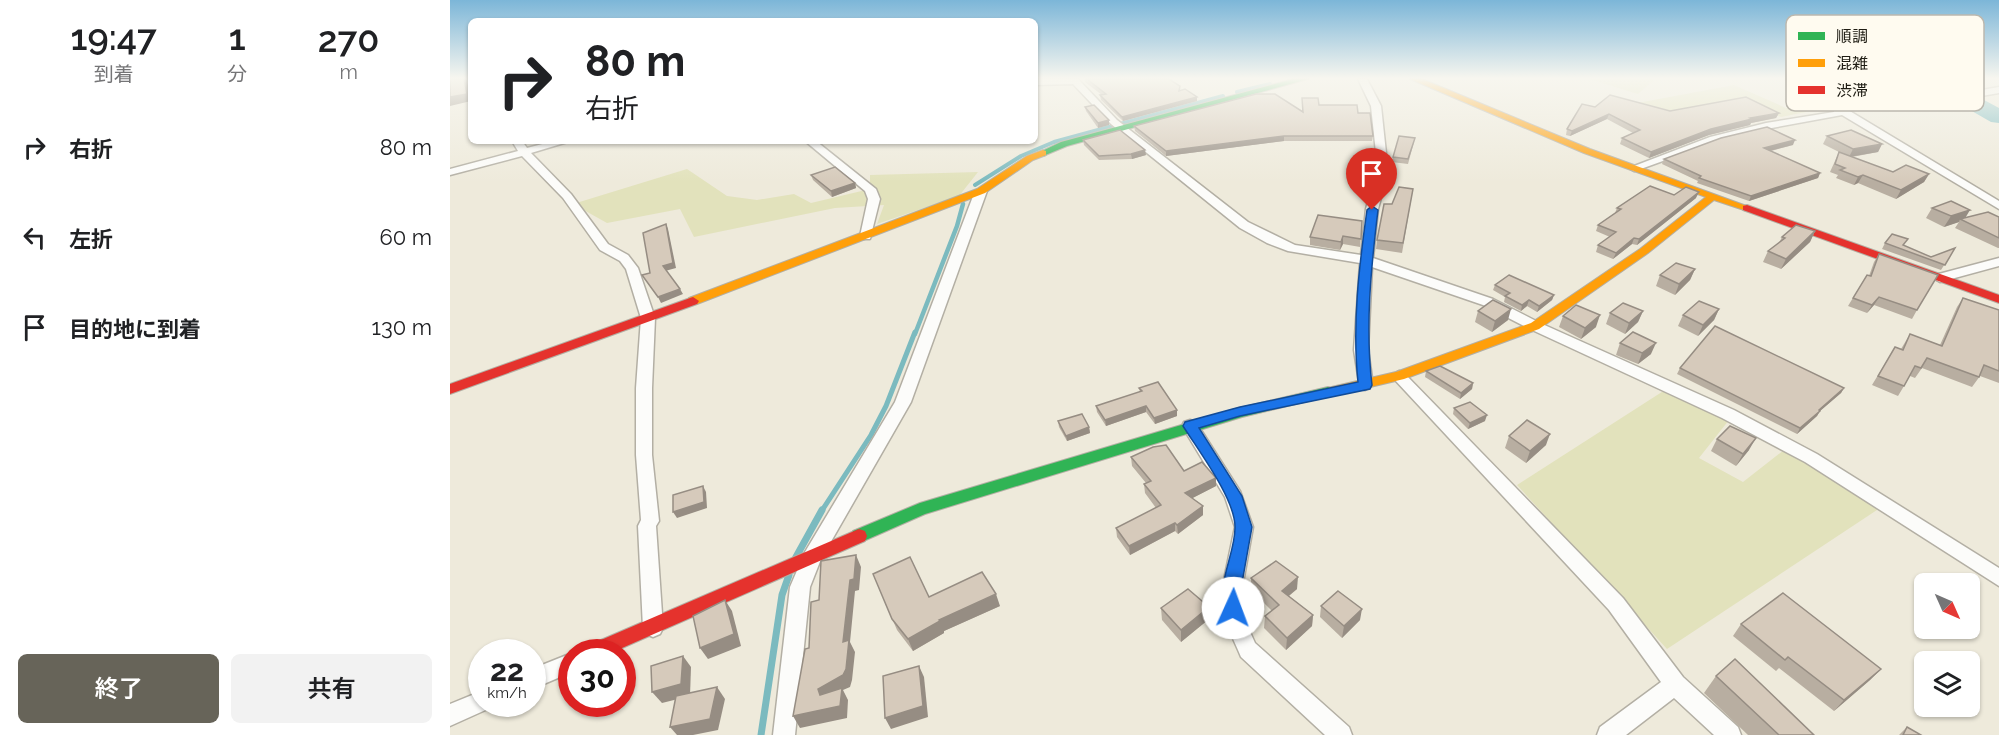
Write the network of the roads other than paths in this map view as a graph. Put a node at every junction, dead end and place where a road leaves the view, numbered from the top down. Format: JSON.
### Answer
{"nodes":[{"id":1,"x":1107,"y":113,"type":"edge"},
{"id":2,"x":1169,"y":113,"type":"edge"},
{"id":3,"x":1377,"y":113,"type":"edge"},
{"id":4,"x":1496,"y":113,"type":"edge"},
{"id":5,"x":1838,"y":113,"type":"edge"},
{"id":6,"x":1848,"y":113,"type":"edge"},
{"id":7,"x":1119,"y":126,"type":"junction"},
{"id":8,"x":519,"y":144,"type":"edge"},
{"id":9,"x":556,"y":144,"type":"edge"},
{"id":10,"x":814,"y":144,"type":"edge"},
{"id":11,"x":525,"y":153,"type":"junction"},
{"id":12,"x":1634,"y":168,"type":"junction"},
{"id":13,"x":450,"y":172,"type":"edge"},
{"id":14,"x":981,"y":191,"type":"junction"},
{"id":15,"x":1713,"y":196,"type":"junction"},
{"id":16,"x":1999,"y":206,"type":"edge"},
{"id":17,"x":866,"y":236,"type":"junction"},
{"id":18,"x":1366,"y":261,"type":"junction"},
{"id":19,"x":1999,"y":262,"type":"edge"},
{"id":20,"x":1940,"y":278,"type":"junction"},
{"id":21,"x":1999,"y":299,"type":"edge"},
{"id":22,"x":648,"y":318,"type":"junction"},
{"id":23,"x":1535,"y":326,"type":"junction"},
{"id":24,"x":1399,"y":376,"type":"junction"},
{"id":25,"x":1365,"y":385,"type":"junction"},
{"id":26,"x":450,"y":389,"type":"edge"},
{"id":27,"x":1190,"y":426,"type":"junction"},
{"id":28,"x":807,"y":559,"type":"junction"},
{"id":29,"x":1999,"y":578,"type":"edge"},
{"id":30,"x":653,"y":627,"type":"junction"},
{"id":31,"x":625,"y":639,"type":"edge"},
{"id":32,"x":1676,"y":684,"type":"junction"},
{"id":33,"x":468,"y":707,"type":"edge"},
{"id":34,"x":450,"y":715,"type":"edge"},
{"id":35,"x":784,"y":735,"type":"edge"},
{"id":36,"x":1341,"y":735,"type":"edge"},
{"id":37,"x":1608,"y":735,"type":"edge"},
{"id":38,"x":1730,"y":735,"type":"edge"}],
"edges":[{"from":1,"to":7,"type":"street"},
{"from":2,"to":7,"type":"street"},
{"from":3,"to":18,"type":"street"},
{"from":4,"to":12,"type":"street"},
{"from":5,"to":12,"type":"street"},
{"from":6,"to":16,"type":"street"},
{"from":7,"to":14,"type":"street"},
{"from":7,"to":18,"type":"street"},
{"from":8,"to":11,"type":"street"},
{"from":9,"to":11,"type":"street"},
{"from":10,"to":17,"type":"street"},
{"from":11,"to":13,"type":"street"},
{"from":11,"to":22,"type":"street"},
{"from":12,"to":15,"type":"street"},
{"from":14,"to":17,"type":"street"},
{"from":14,"to":28,"type":"street"},
{"from":15,"to":20,"type":"street"},
{"from":15,"to":23,"type":"street"},
{"from":17,"to":22,"type":"street"},
{"from":18,"to":23,"type":"street"},
{"from":18,"to":25,"type":"street"},
{"from":19,"to":20,"type":"street"},
{"from":20,"to":21,"type":"street"},
{"from":22,"to":26,"type":"street"},
{"from":22,"to":30,"type":"street"},
{"from":23,"to":24,"type":"street"},
{"from":23,"to":29,"type":"street"},
{"from":24,"to":25,"type":"street"},
{"from":24,"to":32,"type":"street"},
{"from":25,"to":27,"type":"street"},
{"from":27,"to":28,"type":"street"},
{"from":27,"to":36,"type":"street"},
{"from":28,"to":30,"type":"street"},
{"from":28,"to":35,"type":"street"},
{"from":30,"to":31,"type":"street"},
{"from":32,"to":37,"type":"street"},
{"from":32,"to":38,"type":"street"},
{"from":33,"to":34,"type":"street"}]}
